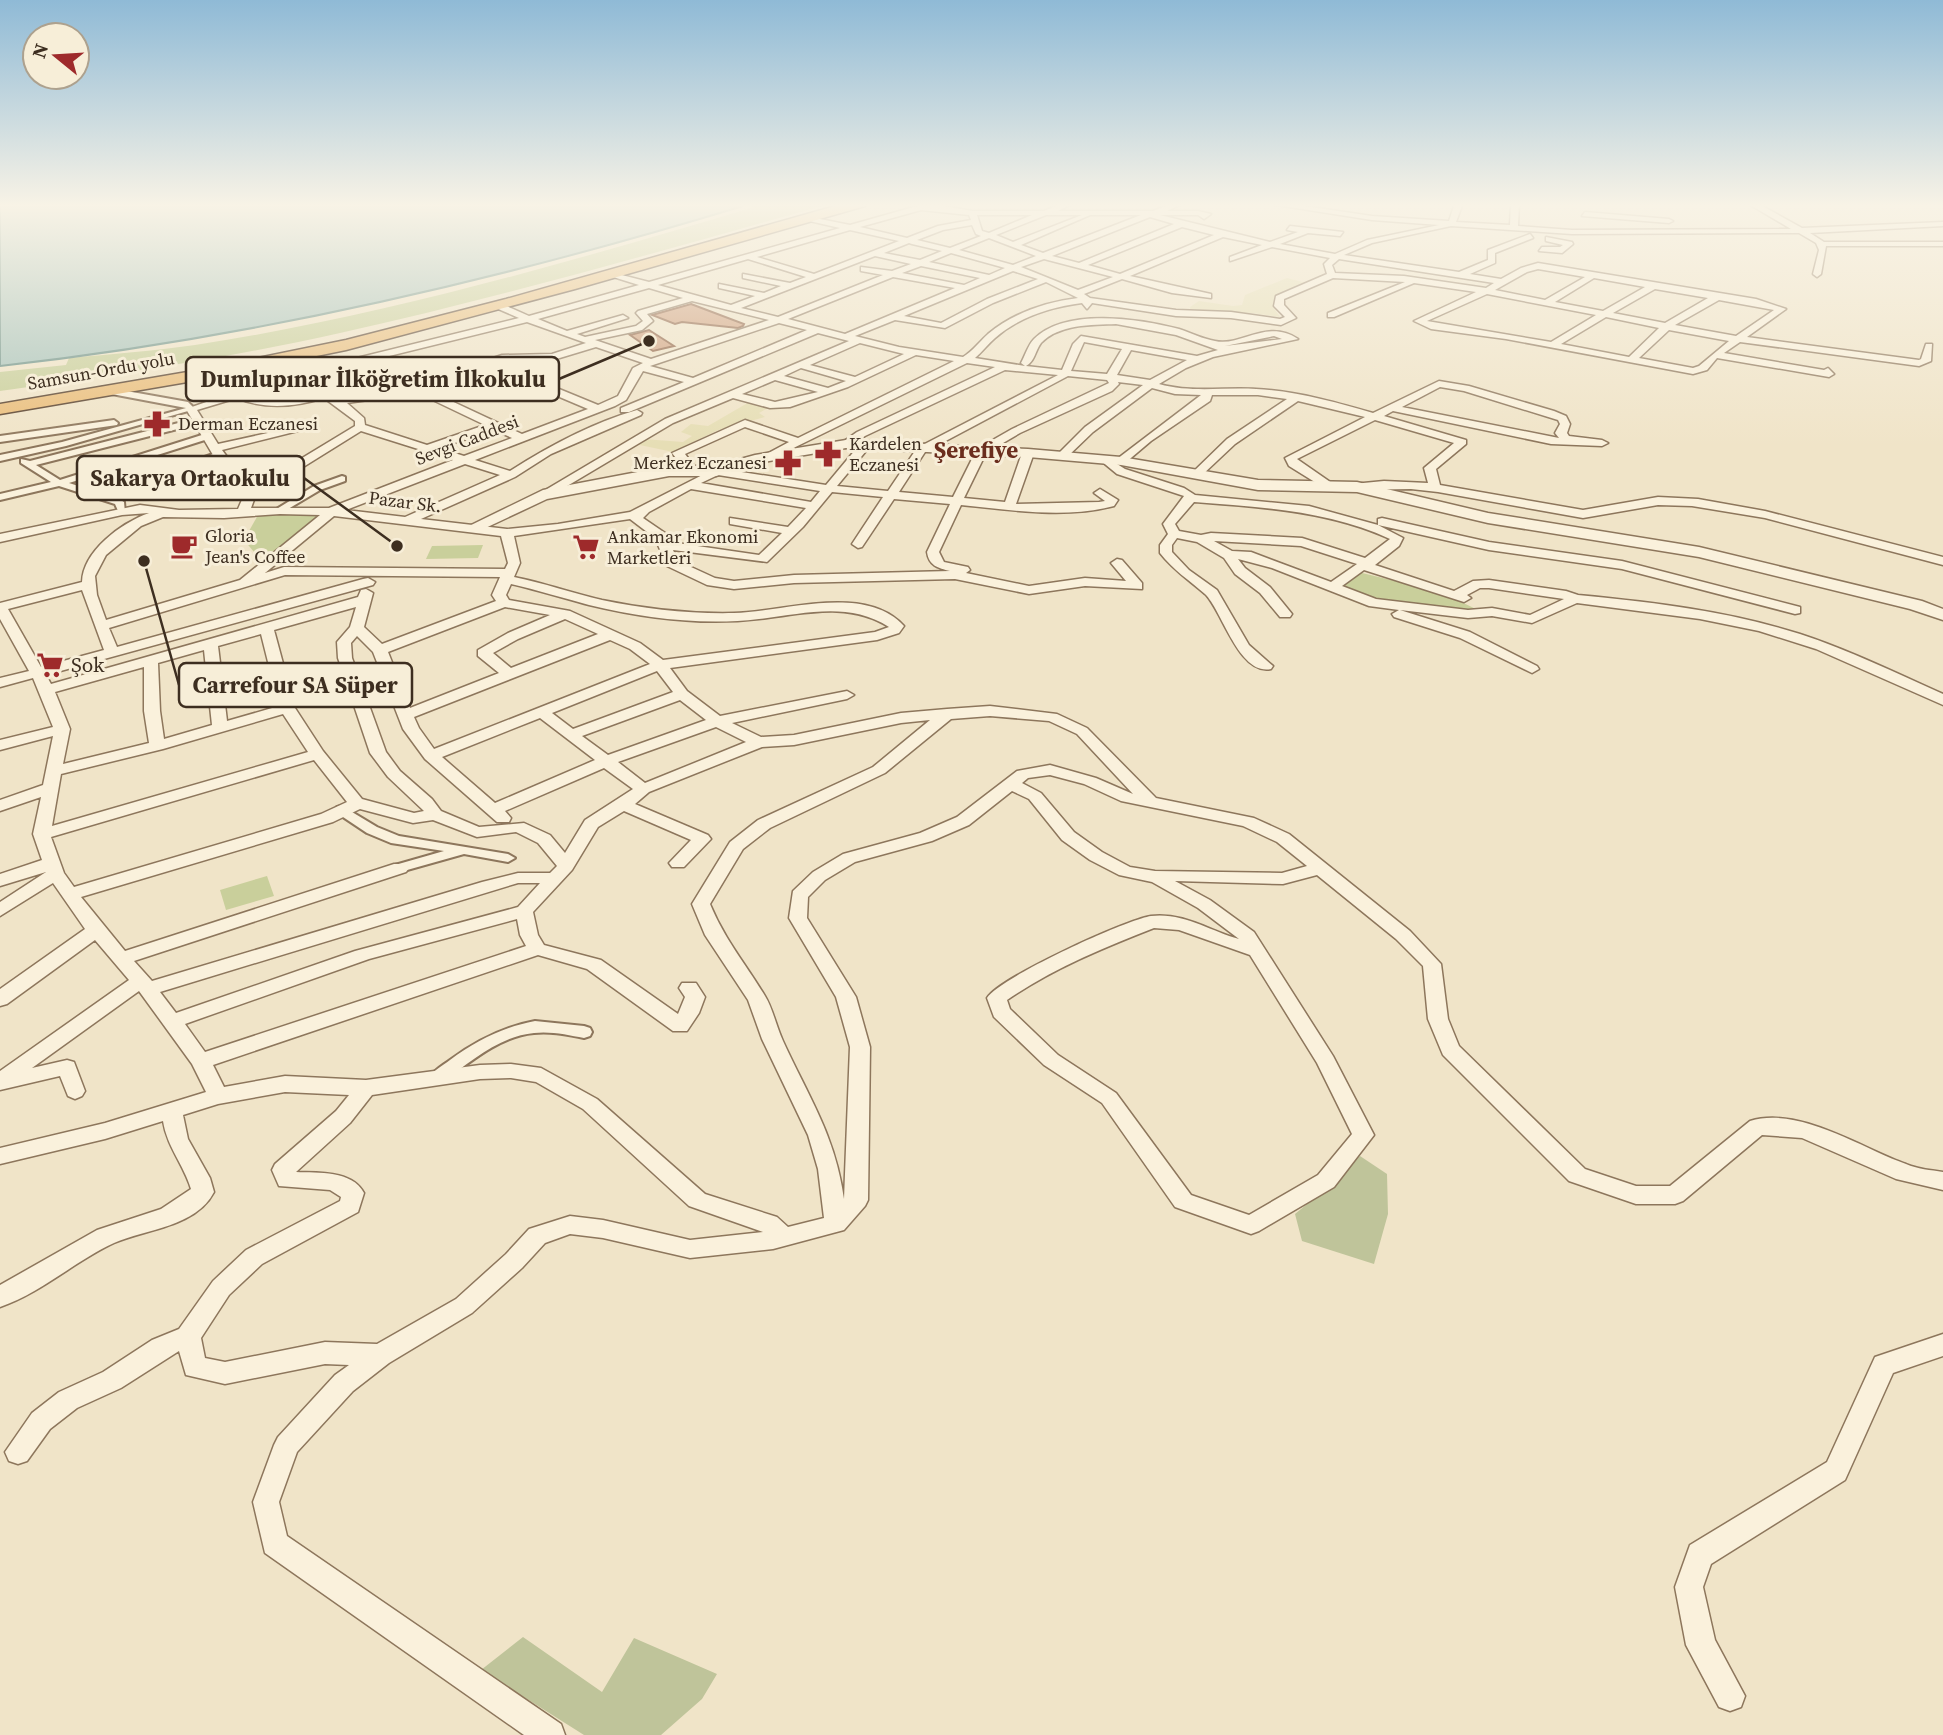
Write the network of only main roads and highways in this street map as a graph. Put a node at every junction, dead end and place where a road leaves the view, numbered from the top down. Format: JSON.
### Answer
{"nodes":[{"id":1,"x":547,"y":284,"type":"edge"},
{"id":2,"x":577,"y":284,"type":"edge"},
{"id":3,"x":0,"y":396,"type":"edge"},
{"id":4,"x":0,"y":409,"type":"edge"}],
"edges":[{"from":1,"to":3,"type":"highway","name":"Samsun-Ordu yolu"},
{"from":2,"to":4,"type":"highway","name":"Samsun-Ordu yolu"}]}
